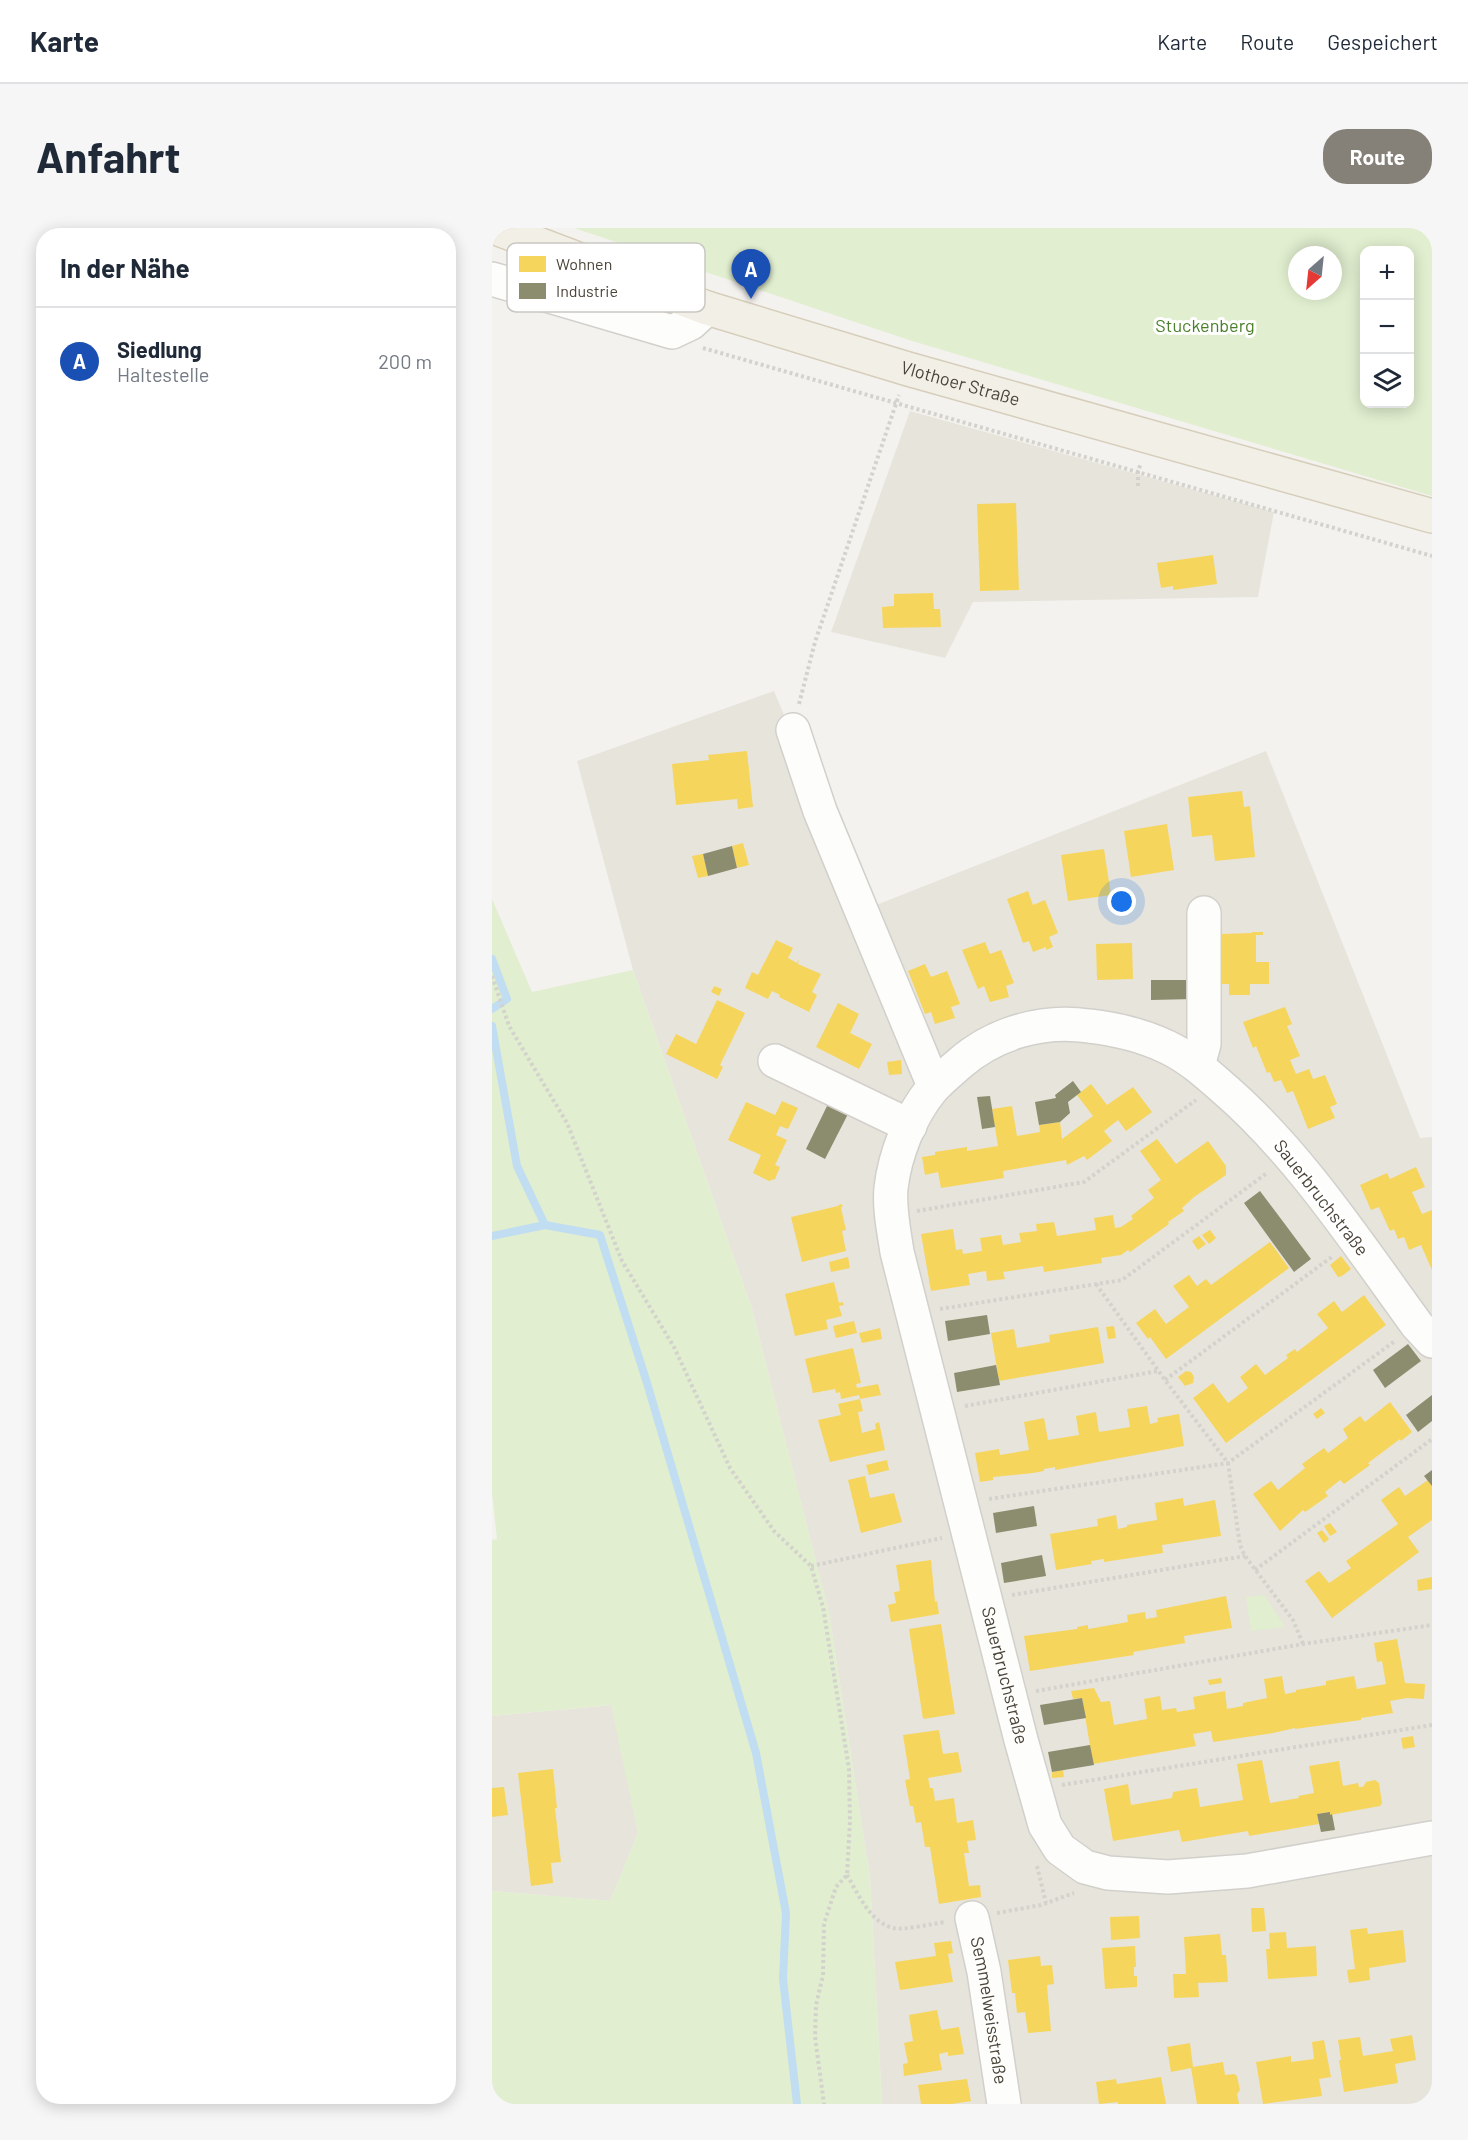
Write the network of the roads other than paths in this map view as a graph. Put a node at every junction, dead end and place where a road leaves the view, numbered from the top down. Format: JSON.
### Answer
{"nodes":[{"id":1,"x":496,"y":228,"type":"edge"},
{"id":2,"x":536,"y":243,"type":"edge"},
{"id":3,"x":492,"y":279,"type":"edge"},
{"id":4,"x":507,"y":283,"type":"edge"},
{"id":5,"x":707,"y":308,"type":"edge"},
{"id":6,"x":604,"y":312,"type":"edge"},
{"id":7,"x":703,"y":312,"type":"edge"},
{"id":8,"x":1432,"y":516,"type":"edge"},
{"id":9,"x":793,"y":730,"type":"road end"},
{"id":10,"x":1204,"y":913,"type":"dead end"},
{"id":11,"x":775,"y":1060,"type":"dead end"},
{"id":12,"x":1208,"y":1075,"type":"junction"},
{"id":13,"x":934,"y":1086,"type":"junction"},
{"id":14,"x":910,"y":1126,"type":"junction"},
{"id":15,"x":1425,"y":1333,"type":"edge"},
{"id":16,"x":1432,"y":1838,"type":"edge"},
{"id":17,"x":972,"y":1918,"type":"road end"},
{"id":18,"x":1004,"y":2104,"type":"edge"}],
"edges":[{"from":1,"to":2,"type":"main road","name":"Vlothoer Straße"},
{"from":3,"to":4,"type":"street"},
{"from":5,"to":8,"type":"main road","name":"Vlothoer Straße"},
{"from":6,"to":7,"type":"street"},
{"from":9,"to":13,"type":"street"},
{"from":10,"to":12,"type":"street"},
{"from":11,"to":14,"type":"street"},
{"from":12,"to":13,"type":"street","name":"Sauerbruchstraße"},
{"from":12,"to":15,"type":"street","name":"Sauerbruchstraße"},
{"from":13,"to":14,"type":"street","name":"Sauerbruchstraße"},
{"from":14,"to":16,"type":"street","name":"Sauerbruchstraße"},
{"from":17,"to":18,"type":"street","name":"Semmelweisstraße"}]}
